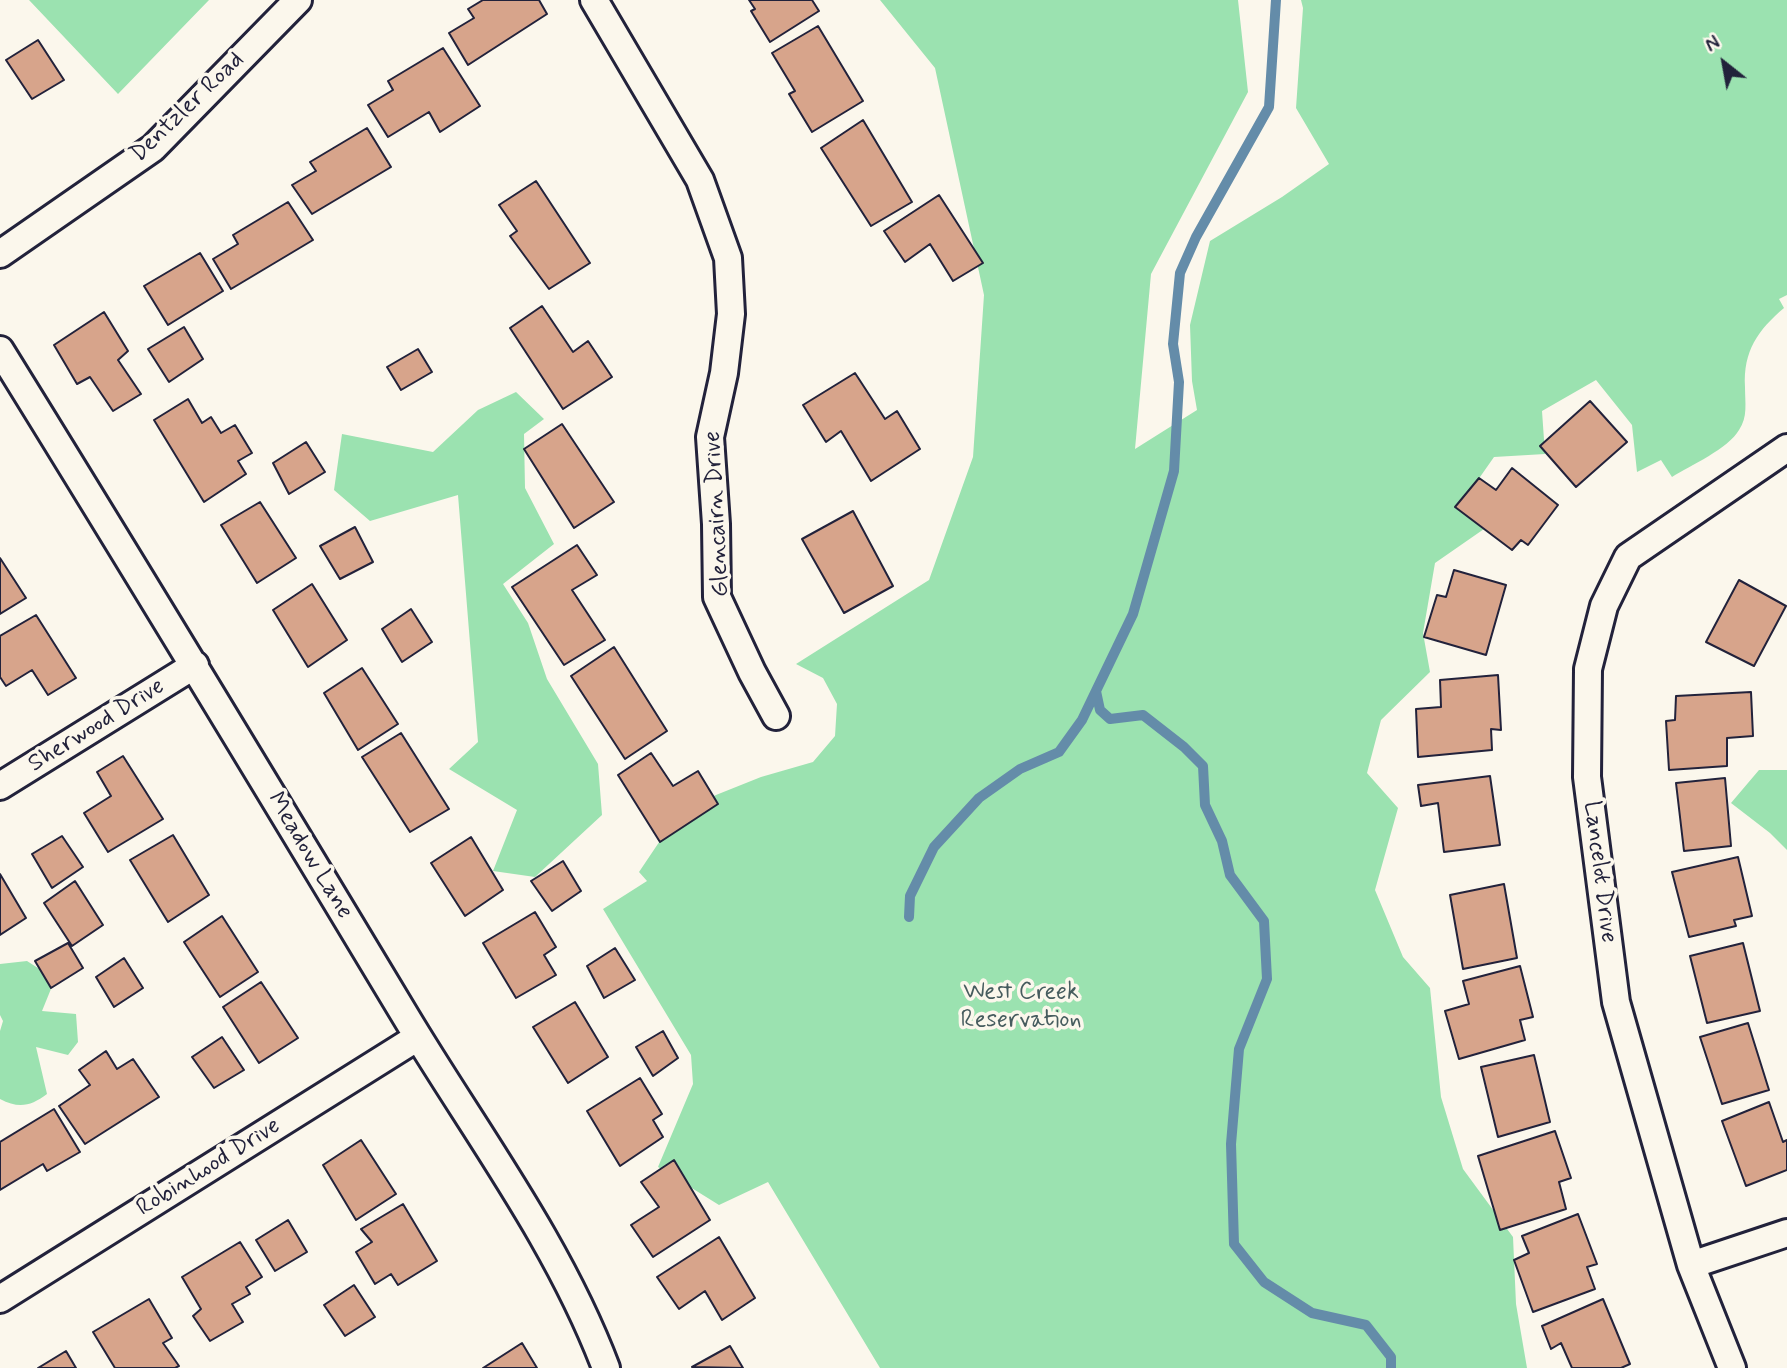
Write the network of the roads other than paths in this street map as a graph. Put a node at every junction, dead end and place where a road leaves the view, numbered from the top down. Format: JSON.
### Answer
{"nodes":[{"id":1,"x":298,"y":0,"type":"edge"},
{"id":2,"x":594,"y":0,"type":"edge"},
{"id":3,"x":0,"y":254,"type":"edge"},
{"id":4,"x":0,"y":349,"type":"edge"},
{"id":5,"x":1787,"y":448,"type":"edge"},
{"id":6,"x":195,"y":665,"type":"junction"},
{"id":7,"x":776,"y":716,"type":"dead end"},
{"id":8,"x":0,"y":786,"type":"edge"},
{"id":9,"x":418,"y":1037,"type":"junction"},
{"id":10,"x":1787,"y":1233,"type":"edge"},
{"id":11,"x":1691,"y":1265,"type":"junction"},
{"id":12,"x":0,"y":1300,"type":"edge"},
{"id":13,"x":606,"y":1368,"type":"edge"},
{"id":14,"x":1732,"y":1368,"type":"edge"}],
"edges":[{"from":1,"to":3,"type":"street","name":"Dentzler Road"},
{"from":2,"to":7,"type":"street","name":"Glencairn Drive"},
{"from":4,"to":6,"type":"street","name":"Meadow Lane"},
{"from":5,"to":11,"type":"street","name":"Lancelot Drive"},
{"from":6,"to":8,"type":"street","name":"Sherwood Drive"},
{"from":6,"to":9,"type":"street","name":"Meadow Lane"},
{"from":9,"to":12,"type":"street","name":"Robinhood Drive"},
{"from":9,"to":13,"type":"street","name":"Meadow Lane"},
{"from":10,"to":11,"type":"street"},
{"from":11,"to":14,"type":"street","name":"Lancelot Drive"}]}
